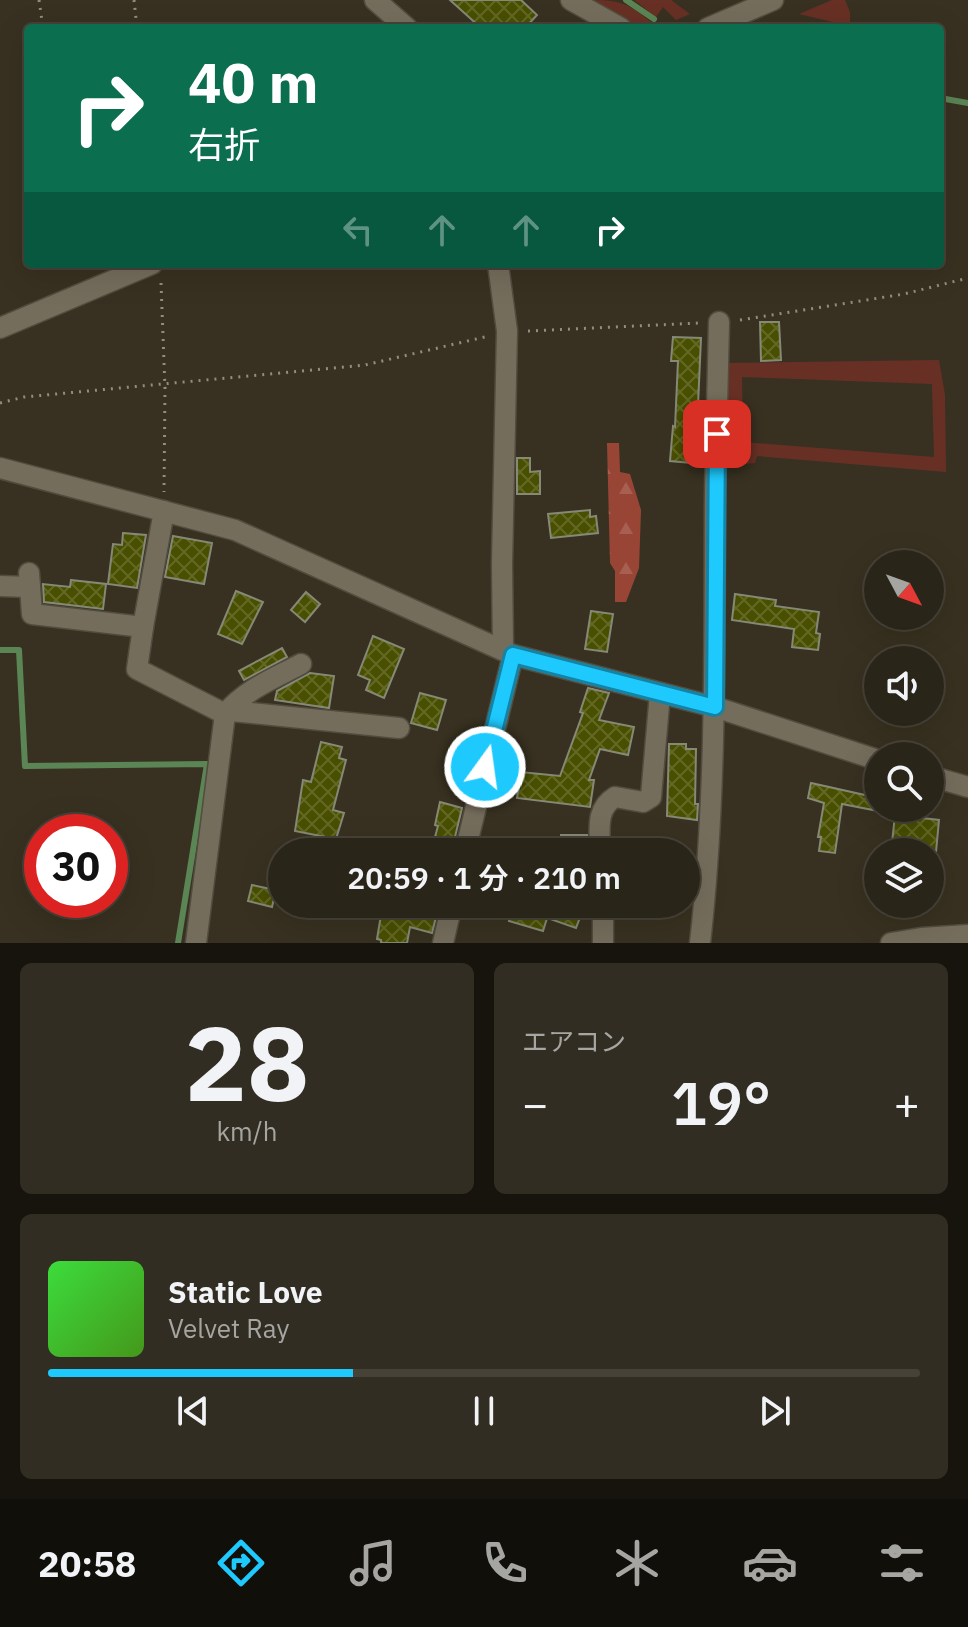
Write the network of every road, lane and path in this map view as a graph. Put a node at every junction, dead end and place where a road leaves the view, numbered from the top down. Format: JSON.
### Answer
{"nodes":[{"id":1,"x":39,"y":0,"type":"edge"},
{"id":2,"x":134,"y":0,"type":"edge"},
{"id":3,"x":375,"y":0,"type":"edge"},
{"id":4,"x":571,"y":0,"type":"edge"},
{"id":5,"x":773,"y":0,"type":"edge"},
{"id":6,"x":42,"y":24,"type":"edge"},
{"id":7,"x":137,"y":24,"type":"edge"},
{"id":8,"x":402,"y":24,"type":"edge"},
{"id":9,"x":614,"y":24,"type":"edge"},
{"id":10,"x":717,"y":24,"type":"edge"},
{"id":11,"x":499,"y":268,"type":"edge"},
{"id":12,"x":156,"y":270,"type":"edge"},
{"id":13,"x":968,"y":278,"type":"edge"},
{"id":14,"x":719,"y":322,"type":"junction"},
{"id":15,"x":0,"y":328,"type":"edge"},
{"id":16,"x":507,"y":331,"type":"junction"},
{"id":17,"x":165,"y":385,"type":"junction"},
{"id":18,"x":0,"y":403,"type":"edge"},
{"id":19,"x":0,"y":468,"type":"edge"},
{"id":20,"x":164,"y":511,"type":"junction"},
{"id":21,"x":0,"y":586,"type":"edge"},
{"id":22,"x":143,"y":627,"type":"junction"},
{"id":23,"x":508,"y":652,"type":"junction"},
{"id":24,"x":301,"y":664,"type":"dead end"},
{"id":25,"x":660,"y":693,"type":"junction"},
{"id":26,"x":715,"y":707,"type":"junction"},
{"id":27,"x":225,"y":714,"type":"junction"},
{"id":28,"x":399,"y":728,"type":"dead end"},
{"id":29,"x":864,"y":755,"type":"edge"},
{"id":30,"x":944,"y":780,"type":"edge"},
{"id":31,"x":968,"y":787,"type":"edge"},
{"id":32,"x":468,"y":838,"type":"edge"},
{"id":33,"x":600,"y":838,"type":"edge"},
{"id":34,"x":449,"y":918,"type":"edge"},
{"id":35,"x":603,"y":918,"type":"edge"},
{"id":36,"x":968,"y":935,"type":"edge"},
{"id":37,"x":918,"y":941,"type":"edge"},
{"id":38,"x":196,"y":943,"type":"edge"},
{"id":39,"x":443,"y":943,"type":"edge"},
{"id":40,"x":603,"y":943,"type":"edge"},
{"id":41,"x":700,"y":943,"type":"edge"},
{"id":42,"x":891,"y":943,"type":"edge"}],
"edges":[{"from":1,"to":6,"type":"path"},
{"from":2,"to":7,"type":"path"},
{"from":3,"to":8,"type":"street"},
{"from":4,"to":9,"type":"street"},
{"from":5,"to":10,"type":"street"},
{"from":11,"to":16,"type":"street"},
{"from":12,"to":15,"type":"street"},
{"from":12,"to":17,"type":"path"},
{"from":13,"to":14,"type":"path"},
{"from":14,"to":16,"type":"path"},
{"from":14,"to":26,"type":"street"},
{"from":16,"to":17,"type":"path"},
{"from":16,"to":23,"type":"street"},
{"from":17,"to":18,"type":"path"},
{"from":17,"to":20,"type":"path"},
{"from":19,"to":20,"type":"street"},
{"from":20,"to":22,"type":"street"},
{"from":20,"to":23,"type":"street"},
{"from":21,"to":22,"type":"street"},
{"from":22,"to":27,"type":"street"},
{"from":23,"to":25,"type":"street"},
{"from":23,"to":32,"type":"street"},
{"from":24,"to":27,"type":"street"},
{"from":25,"to":26,"type":"street"},
{"from":25,"to":33,"type":"street"},
{"from":26,"to":29,"type":"street"},
{"from":26,"to":41,"type":"street"},
{"from":27,"to":28,"type":"street"},
{"from":27,"to":38,"type":"street"},
{"from":30,"to":31,"type":"street"},
{"from":34,"to":39,"type":"street"},
{"from":35,"to":40,"type":"street"},
{"from":36,"to":37,"type":"street"},
{"from":37,"to":42,"type":"street"}]}
